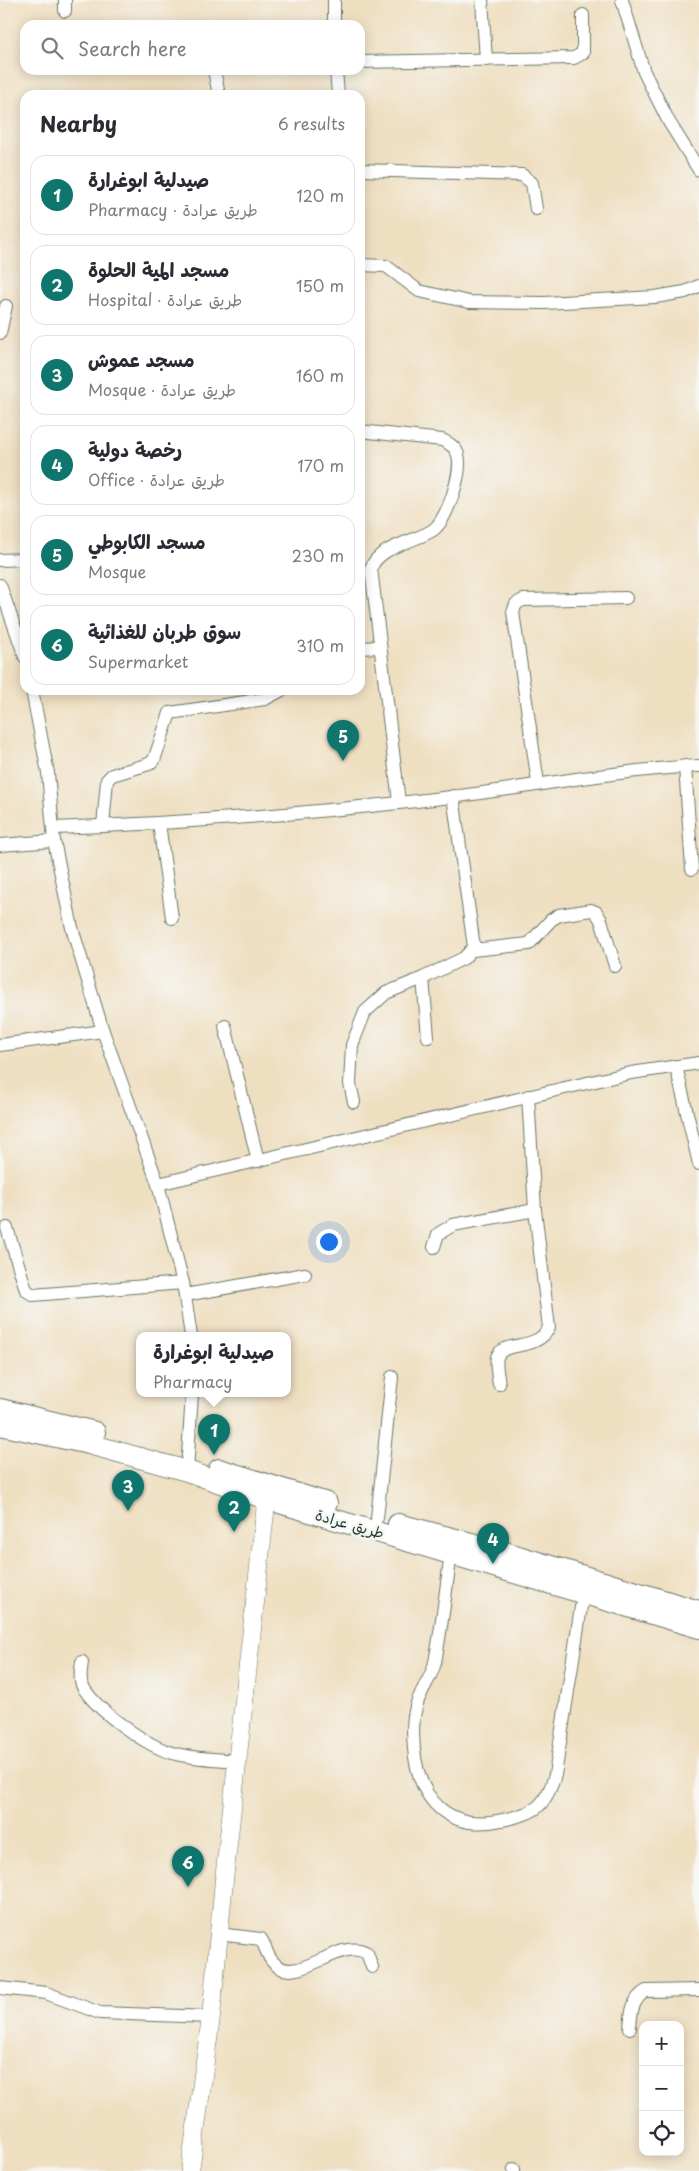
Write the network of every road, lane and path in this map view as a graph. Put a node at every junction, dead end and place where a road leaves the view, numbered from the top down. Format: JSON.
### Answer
{"nodes":[{"id":1,"x":334,"y":0,"type":"edge"},
{"id":2,"x":482,"y":0,"type":"edge"},
{"id":3,"x":622,"y":0,"type":"edge"},
{"id":4,"x":583,"y":15,"type":"dead end"},
{"id":5,"x":334,"y":20,"type":"edge"},
{"id":6,"x":486,"y":60,"type":"junction"},
{"id":7,"x":365,"y":62,"type":"edge"},
{"id":8,"x":215,"y":75,"type":"dead end"},
{"id":9,"x":336,"y":75,"type":"edge"},
{"id":10,"x":218,"y":90,"type":"edge"},
{"id":11,"x":338,"y":90,"type":"edge"},
{"id":12,"x":365,"y":170,"type":"edge"},
{"id":13,"x":699,"y":170,"type":"edge"},
{"id":14,"x":536,"y":209,"type":"dead end"},
{"id":15,"x":365,"y":265,"type":"edge"},
{"id":16,"x":699,"y":286,"type":"edge"},
{"id":17,"x":6,"y":306,"type":"dead end"},
{"id":18,"x":0,"y":333,"type":"edge"},
{"id":19,"x":365,"y":432,"type":"edge"},
{"id":20,"x":20,"y":559,"type":"edge"},
{"id":21,"x":0,"y":560,"type":"edge"},
{"id":22,"x":0,"y":585,"type":"edge"},
{"id":23,"x":626,"y":598,"type":"dead end"},
{"id":24,"x":20,"y":643,"type":"edge"},
{"id":25,"x":379,"y":647,"type":"junction"},
{"id":26,"x":365,"y":648,"type":"edge"},
{"id":27,"x":33,"y":695,"type":"edge"},
{"id":28,"x":272,"y":695,"type":"edge"},
{"id":29,"x":685,"y":766,"type":"junction"},
{"id":30,"x":699,"y":766,"type":"edge"},
{"id":31,"x":538,"y":783,"type":"junction"},
{"id":32,"x":453,"y":796,"type":"junction"},
{"id":33,"x":399,"y":802,"type":"junction"},
{"id":34,"x":159,"y":823,"type":"junction"},
{"id":35,"x":103,"y":826,"type":"junction"},
{"id":36,"x":54,"y":834,"type":"junction"},
{"id":37,"x":0,"y":845,"type":"edge"},
{"id":38,"x":692,"y":869,"type":"dead end"},
{"id":39,"x":172,"y":918,"type":"dead end"},
{"id":40,"x":473,"y":950,"type":"junction"},
{"id":41,"x":615,"y":966,"type":"dead end"},
{"id":42,"x":423,"y":978,"type":"junction"},
{"id":43,"x":225,"y":1026,"type":"dead end"},
{"id":44,"x":103,"y":1031,"type":"junction"},
{"id":45,"x":428,"y":1037,"type":"dead end"},
{"id":46,"x":0,"y":1045,"type":"edge"},
{"id":47,"x":699,"y":1064,"type":"edge"},
{"id":48,"x":676,"y":1066,"type":"junction"},
{"id":49,"x":528,"y":1096,"type":"junction"},
{"id":50,"x":354,"y":1102,"type":"dead end"},
{"id":51,"x":258,"y":1161,"type":"junction"},
{"id":52,"x":699,"y":1164,"type":"edge"},
{"id":53,"x":158,"y":1184,"type":"junction"},
{"id":54,"x":535,"y":1210,"type":"junction"},
{"id":55,"x":7,"y":1228,"type":"dead end"},
{"id":56,"x":434,"y":1247,"type":"dead end"},
{"id":57,"x":305,"y":1274,"type":"dead end"},
{"id":58,"x":184,"y":1289,"type":"junction"},
{"id":59,"x":190,"y":1332,"type":"edge"},
{"id":60,"x":392,"y":1377,"type":"dead end"},
{"id":61,"x":499,"y":1384,"type":"dead end"},
{"id":62,"x":192,"y":1397,"type":"edge"},
{"id":63,"x":0,"y":1409,"type":"edge"},
{"id":64,"x":0,"y":1425,"type":"edge"},
{"id":65,"x":188,"y":1466,"type":"junction"},
{"id":66,"x":267,"y":1491,"type":"junction"},
{"id":67,"x":377,"y":1518,"type":"junction"},
{"id":68,"x":451,"y":1553,"type":"junction"},
{"id":69,"x":583,"y":1594,"type":"junction"},
{"id":70,"x":699,"y":1611,"type":"edge"},
{"id":71,"x":699,"y":1628,"type":"edge"},
{"id":72,"x":82,"y":1662,"type":"dead end"},
{"id":73,"x":237,"y":1761,"type":"junction"},
{"id":74,"x":218,"y":1934,"type":"junction"},
{"id":75,"x":372,"y":1967,"type":"dead end"},
{"id":76,"x":0,"y":1988,"type":"edge"},
{"id":77,"x":699,"y":1990,"type":"edge"},
{"id":78,"x":211,"y":2018,"type":"junction"},
{"id":79,"x":630,"y":2028,"type":"dead end"},
{"id":80,"x":190,"y":2171,"type":"edge"}],
"edges":[{"from":1,"to":5,"type":"street"},
{"from":2,"to":6,"type":"street"},
{"from":3,"to":13,"type":"street"},
{"from":4,"to":6,"type":"street"},
{"from":6,"to":7,"type":"street"},
{"from":8,"to":10,"type":"street"},
{"from":9,"to":11,"type":"street"},
{"from":12,"to":14,"type":"street"},
{"from":15,"to":16,"type":"street"},
{"from":17,"to":18,"type":"street"},
{"from":19,"to":25,"type":"street"},
{"from":20,"to":21,"type":"street"},
{"from":22,"to":24,"type":"street"},
{"from":23,"to":31,"type":"street"},
{"from":25,"to":26,"type":"street"},
{"from":25,"to":33,"type":"street"},
{"from":27,"to":36,"type":"street"},
{"from":28,"to":35,"type":"street"},
{"from":29,"to":30,"type":"street"},
{"from":29,"to":31,"type":"street"},
{"from":29,"to":38,"type":"street"},
{"from":31,"to":32,"type":"street"},
{"from":32,"to":33,"type":"street"},
{"from":32,"to":40,"type":"street"},
{"from":33,"to":34,"type":"street"},
{"from":34,"to":35,"type":"street"},
{"from":34,"to":39,"type":"street"},
{"from":35,"to":36,"type":"street"},
{"from":36,"to":37,"type":"street"},
{"from":36,"to":44,"type":"street"},
{"from":40,"to":41,"type":"street"},
{"from":40,"to":42,"type":"street"},
{"from":42,"to":45,"type":"street"},
{"from":42,"to":50,"type":"street"},
{"from":43,"to":51,"type":"street"},
{"from":44,"to":46,"type":"street"},
{"from":44,"to":53,"type":"street"},
{"from":47,"to":48,"type":"street"},
{"from":48,"to":49,"type":"street"},
{"from":48,"to":52,"type":"street"},
{"from":49,"to":51,"type":"street"},
{"from":49,"to":54,"type":"street"},
{"from":51,"to":53,"type":"street"},
{"from":53,"to":58,"type":"street"},
{"from":54,"to":56,"type":"street"},
{"from":54,"to":61,"type":"street"},
{"from":55,"to":58,"type":"street"},
{"from":57,"to":58,"type":"street"},
{"from":58,"to":59,"type":"street"},
{"from":60,"to":67,"type":"street"},
{"from":62,"to":65,"type":"street"},
{"from":63,"to":65,"type":"main road","name":"طريق عرادة"},
{"from":64,"to":65,"type":"main road","name":"طريق عرادة"},
{"from":65,"to":66,"type":"main road","name":"طريق عرادة"},
{"from":66,"to":67,"type":"main road","name":"طريق عرادة"},
{"from":66,"to":68,"type":"main road","name":"طريق عرادة"},
{"from":66,"to":73,"type":"street"},
{"from":67,"to":70,"type":"main road","name":"طريق عرادة"},
{"from":68,"to":69,"type":"main road","name":"طريق عرادة"},
{"from":68,"to":69,"type":"street"},
{"from":69,"to":71,"type":"main road","name":"طريق عرادة"},
{"from":72,"to":73,"type":"street"},
{"from":73,"to":74,"type":"street"},
{"from":74,"to":75,"type":"street"},
{"from":74,"to":78,"type":"street"},
{"from":76,"to":78,"type":"street"},
{"from":77,"to":79,"type":"street"},
{"from":78,"to":80,"type":"street"}]}
